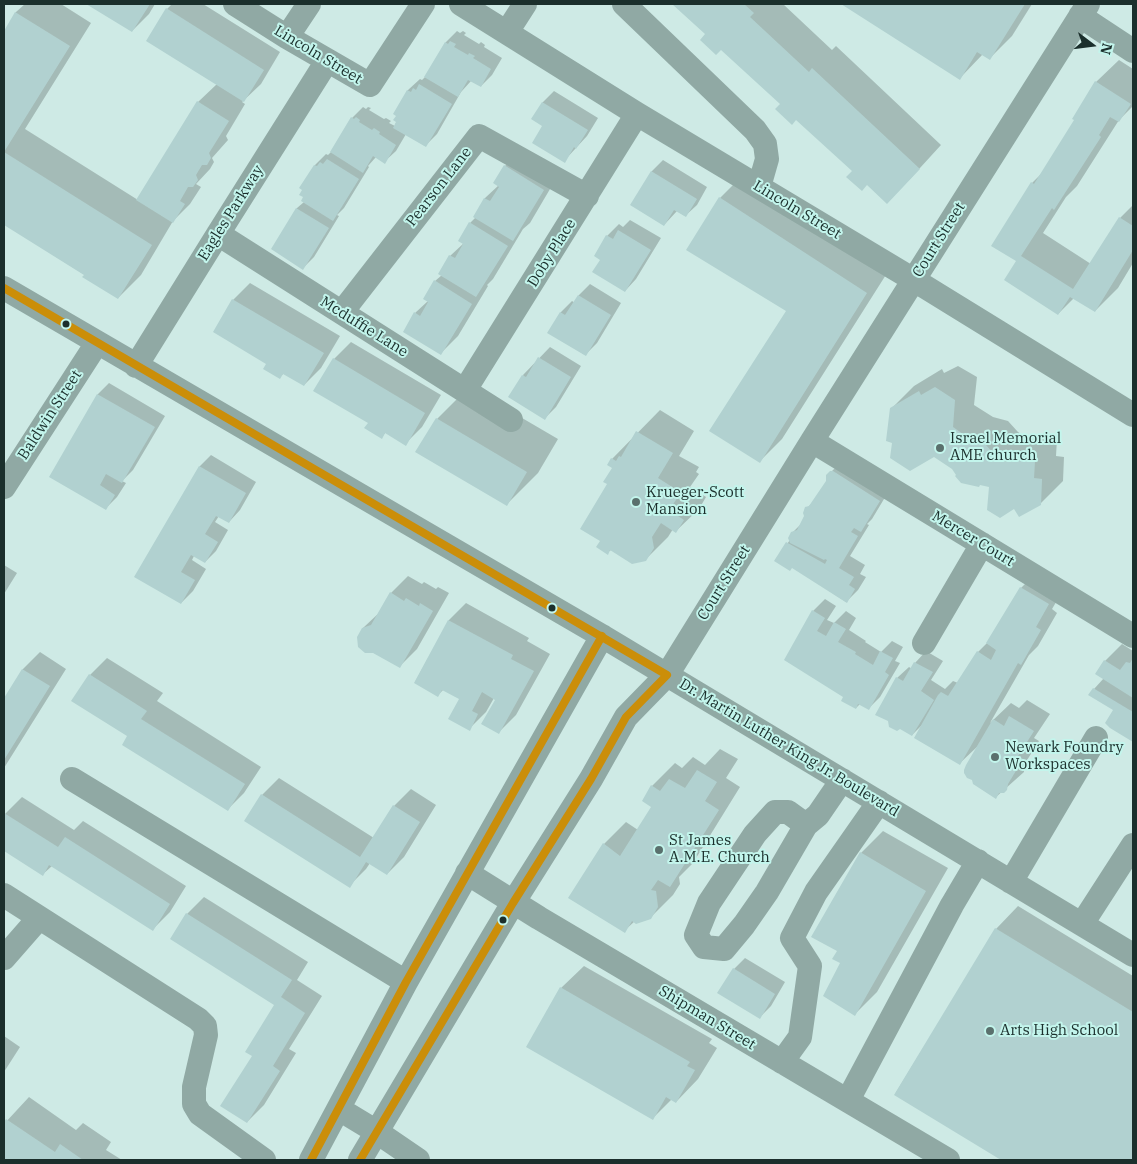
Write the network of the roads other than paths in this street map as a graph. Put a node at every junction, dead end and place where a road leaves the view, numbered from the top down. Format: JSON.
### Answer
{"nodes":[{"id":1,"x":234,"y":4,"type":"edge"},
{"id":2,"x":309,"y":4,"type":"edge"},
{"id":3,"x":423,"y":4,"type":"edge"},
{"id":4,"x":461,"y":4,"type":"edge"},
{"id":5,"x":525,"y":4,"type":"edge"},
{"id":6,"x":624,"y":4,"type":"edge"},
{"id":7,"x":1084,"y":10,"type":"edge"},
{"id":8,"x":507,"y":32,"type":"junction"},
{"id":9,"x":287,"y":37,"type":"junction"},
{"id":10,"x":1133,"y":52,"type":"edge"},
{"id":11,"x":327,"y":61,"type":"junction"},
{"id":12,"x":637,"y":114,"type":"junction"},
{"id":13,"x":759,"y":187,"type":"junction"},
{"id":14,"x":587,"y":196,"type":"junction"},
{"id":15,"x":218,"y":234,"type":"junction"},
{"id":16,"x":914,"y":280,"type":"junction"},
{"id":17,"x":4,"y":288,"type":"edge"},
{"id":18,"x":342,"y":312,"type":"junction"},
{"id":19,"x":97,"y":343,"type":"junction"},
{"id":20,"x":136,"y":366,"type":"junction"},
{"id":21,"x":465,"y":390,"type":"junction"},
{"id":22,"x":1133,"y":415,"type":"edge"},
{"id":23,"x":511,"y":420,"type":"dead end"},
{"id":24,"x":812,"y":441,"type":"junction"},
{"id":25,"x":4,"y":487,"type":"edge"},
{"id":26,"x":982,"y":544,"type":"junction"},
{"id":27,"x":602,"y":636,"type":"junction"},
{"id":28,"x":1133,"y":636,"type":"edge"},
{"id":29,"x":924,"y":643,"type":"dead end"},
{"id":30,"x":667,"y":675,"type":"junction"},
{"id":31,"x":1096,"y":738,"type":"dead end"},
{"id":32,"x":72,"y":779,"type":"dead end"},
{"id":33,"x":842,"y":780,"type":"junction"},
{"id":34,"x":879,"y":802,"type":"junction"},
{"id":35,"x":806,"y":825,"type":"junction"},
{"id":36,"x":1133,"y":845,"type":"edge"},
{"id":37,"x":978,"y":862,"type":"junction"},
{"id":38,"x":467,"y":873,"type":"junction"},
{"id":39,"x":1011,"y":882,"type":"junction"},
{"id":40,"x":4,"y":895,"type":"edge"},
{"id":41,"x":514,"y":903,"type":"junction"},
{"id":42,"x":39,"y":918,"type":"junction"},
{"id":43,"x":1082,"y":924,"type":"junction"},
{"id":44,"x":1133,"y":955,"type":"edge"},
{"id":45,"x":4,"y":958,"type":"edge"},
{"id":46,"x":406,"y":982,"type":"junction"},
{"id":47,"x":782,"y":1062,"type":"junction"},
{"id":48,"x":848,"y":1100,"type":"junction"},
{"id":49,"x":339,"y":1109,"type":"junction"},
{"id":50,"x":377,"y":1132,"type":"junction"},
{"id":51,"x":264,"y":1160,"type":"edge"},
{"id":52,"x":311,"y":1160,"type":"edge"},
{"id":53,"x":360,"y":1160,"type":"edge"},
{"id":54,"x":418,"y":1160,"type":"edge"},
{"id":55,"x":948,"y":1160,"type":"edge"}],
"edges":[{"from":1,"to":9,"type":"street","name":"Lincoln Street"},
{"from":2,"to":9,"type":"street"},
{"from":3,"to":11,"type":"street","name":"Lincoln Street"},
{"from":4,"to":8,"type":"street","name":"Lincoln Street"},
{"from":5,"to":8,"type":"street"},
{"from":6,"to":13,"type":"street"},
{"from":7,"to":10,"type":"street"},
{"from":7,"to":16,"type":"street","name":"Court Street"},
{"from":8,"to":12,"type":"street","name":"Lincoln Street"},
{"from":9,"to":11,"type":"street","name":"Lincoln Street"},
{"from":11,"to":15,"type":"street","name":"Eagles Parkway"},
{"from":12,"to":13,"type":"street","name":"Lincoln Street"},
{"from":12,"to":14,"type":"street","name":"Doby Place"},
{"from":13,"to":16,"type":"street","name":"Lincoln Street"},
{"from":14,"to":18,"type":"street","name":"Pearson Lane"},
{"from":14,"to":21,"type":"street","name":"Doby Place"},
{"from":15,"to":18,"type":"street","name":"Mcduffie Lane"},
{"from":15,"to":20,"type":"street","name":"Eagles Parkway"},
{"from":16,"to":22,"type":"street","name":"Lincoln Street"},
{"from":16,"to":24,"type":"street","name":"Court Street"},
{"from":17,"to":19,"type":"street","name":"Dr. Martin Luther King Jr. Boulevard"},
{"from":18,"to":21,"type":"street","name":"Mcduffie Lane"},
{"from":19,"to":20,"type":"street","name":"Dr. Martin Luther King Jr. Boulevard"},
{"from":19,"to":25,"type":"street","name":"Baldwin Street"},
{"from":20,"to":27,"type":"street","name":"Dr. Martin Luther King Jr. Boulevard"},
{"from":21,"to":23,"type":"street","name":"Mcduffie Lane"},
{"from":24,"to":26,"type":"street","name":"Mercer Court"},
{"from":24,"to":30,"type":"street","name":"Court Street"},
{"from":26,"to":28,"type":"street","name":"Mercer Court"},
{"from":26,"to":29,"type":"street"},
{"from":27,"to":30,"type":"street","name":"Dr. Martin Luther King Jr. Boulevard"},
{"from":27,"to":38,"type":"street"},
{"from":30,"to":33,"type":"street","name":"Dr. Martin Luther King Jr. Boulevard"},
{"from":30,"to":41,"type":"street","name":"Court Street"},
{"from":31,"to":39,"type":"street"},
{"from":32,"to":46,"type":"street"},
{"from":33,"to":34,"type":"street","name":"Dr. Martin Luther King Jr. Boulevard"},
{"from":33,"to":35,"type":"street"},
{"from":34,"to":37,"type":"street","name":"Dr. Martin Luther King Jr. Boulevard"},
{"from":34,"to":47,"type":"street"},
{"from":35,"to":35,"type":"street"},
{"from":36,"to":43,"type":"street"},
{"from":37,"to":39,"type":"street","name":"Dr. Martin Luther King Jr. Boulevard"},
{"from":37,"to":48,"type":"street"},
{"from":38,"to":41,"type":"street","name":"Shipman Street"},
{"from":38,"to":46,"type":"street"},
{"from":39,"to":43,"type":"street","name":"Dr. Martin Luther King Jr. Boulevard"},
{"from":40,"to":42,"type":"street"},
{"from":41,"to":47,"type":"street","name":"Shipman Street"},
{"from":41,"to":50,"type":"street","name":"Court Street"},
{"from":42,"to":45,"type":"street"},
{"from":42,"to":51,"type":"street"},
{"from":43,"to":44,"type":"street","name":"Dr. Martin Luther King Jr. Boulevard"},
{"from":46,"to":49,"type":"street"},
{"from":47,"to":48,"type":"street","name":"Shipman Street"},
{"from":48,"to":55,"type":"street","name":"Shipman Street"},
{"from":49,"to":50,"type":"street"},
{"from":49,"to":52,"type":"street"},
{"from":50,"to":53,"type":"street","name":"Court Street"},
{"from":50,"to":54,"type":"street"}]}
